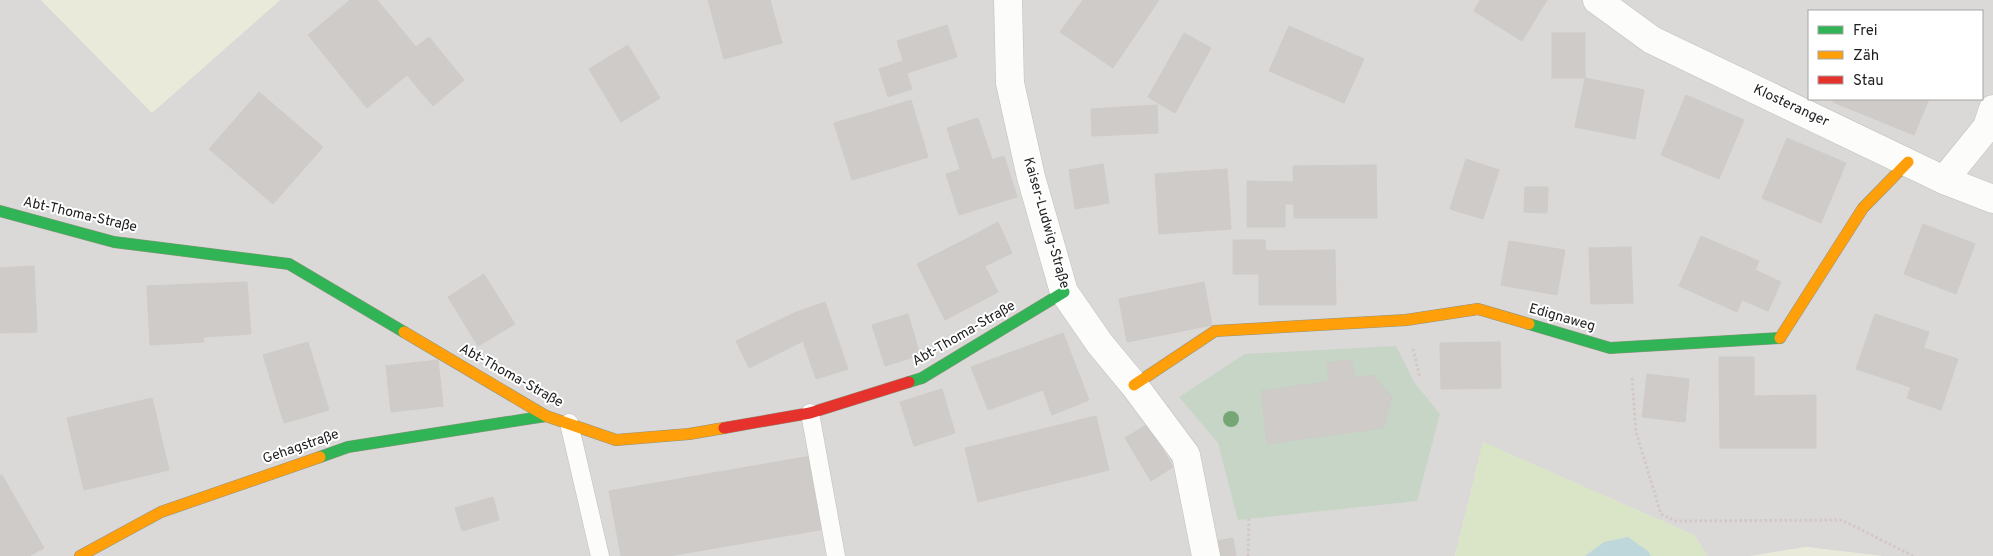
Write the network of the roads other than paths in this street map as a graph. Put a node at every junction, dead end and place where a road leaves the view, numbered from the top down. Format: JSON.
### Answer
{"nodes":[{"id":1,"x":1008,"y":0,"type":"edge"},
{"id":2,"x":1597,"y":0,"type":"edge"},
{"id":3,"x":1993,"y":108,"type":"edge"},
{"id":4,"x":1908,"y":162,"type":"junction"},
{"id":5,"x":1944,"y":180,"type":"junction"},
{"id":6,"x":1993,"y":198,"type":"edge"},
{"id":7,"x":0,"y":211,"type":"edge"},
{"id":8,"x":1064,"y":292,"type":"junction"},
{"id":9,"x":1134,"y":385,"type":"junction"},
{"id":10,"x":810,"y":413,"type":"junction"},
{"id":11,"x":546,"y":416,"type":"junction"},
{"id":12,"x":569,"y":423,"type":"junction"},
{"id":13,"x":80,"y":556,"type":"edge"},
{"id":14,"x":600,"y":556,"type":"edge"},
{"id":15,"x":836,"y":556,"type":"edge"},
{"id":16,"x":1206,"y":556,"type":"edge"}],
"edges":[{"from":1,"to":8,"type":"street","name":"Kaiser-Ludwig-Straße"},
{"from":2,"to":4,"type":"street","name":"Klosteranger"},
{"from":3,"to":5,"type":"street"},
{"from":4,"to":5,"type":"street","name":"Klosteranger"},
{"from":4,"to":9,"type":"street","name":"Edignaweg"},
{"from":5,"to":6,"type":"street","name":"Klosteranger"},
{"from":7,"to":11,"type":"street","name":"Abt-Thoma-Straße"},
{"from":8,"to":9,"type":"street","name":"Kaiser-Ludwig-Straße"},
{"from":8,"to":10,"type":"street","name":"Abt-Thoma-Straße"},
{"from":9,"to":16,"type":"street","name":"Kaiser-Ludwig-Straße"},
{"from":10,"to":12,"type":"street","name":"Abt-Thoma-Straße"},
{"from":10,"to":15,"type":"lane"},
{"from":11,"to":12,"type":"street","name":"Abt-Thoma-Straße"},
{"from":11,"to":13,"type":"street","name":"Gehagstraße"},
{"from":12,"to":14,"type":"lane"}]}
